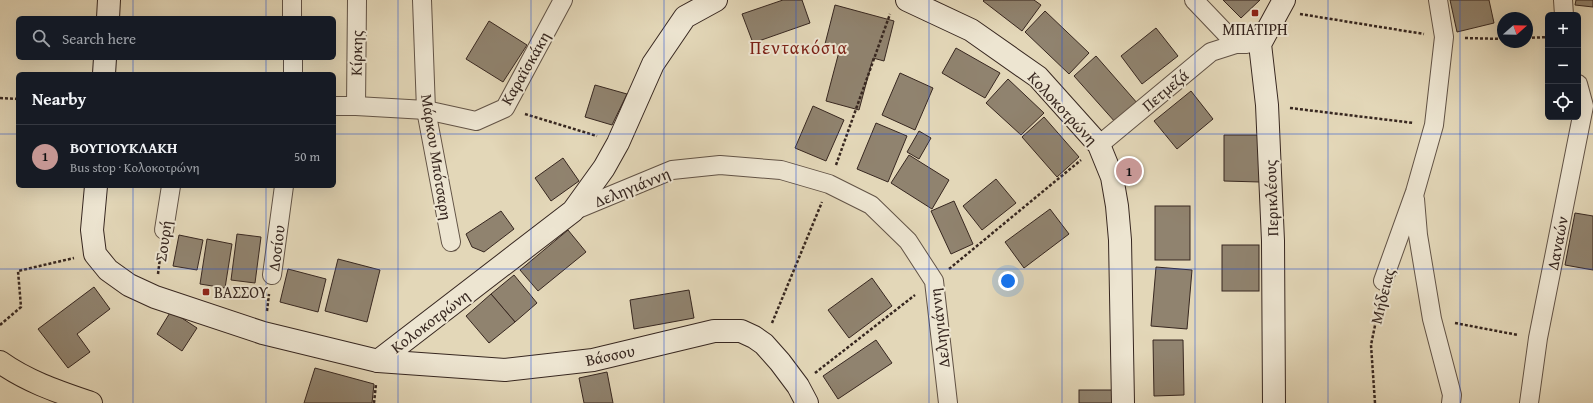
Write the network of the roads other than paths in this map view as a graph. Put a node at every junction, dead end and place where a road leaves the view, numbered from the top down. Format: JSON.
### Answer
{"nodes":[{"id":1,"x":109,"y":0,"type":"edge"},
{"id":2,"x":292,"y":0,"type":"edge"},
{"id":3,"x":357,"y":0,"type":"edge"},
{"id":4,"x":422,"y":0,"type":"edge"},
{"id":5,"x":563,"y":0,"type":"edge"},
{"id":6,"x":716,"y":0,"type":"edge"},
{"id":7,"x":907,"y":0,"type":"edge"},
{"id":8,"x":1194,"y":0,"type":"edge"},
{"id":9,"x":1438,"y":0,"type":"edge"},
{"id":10,"x":1563,"y":0,"type":"edge"},
{"id":11,"x":1281,"y":5,"type":"edge"},
{"id":12,"x":1564,"y":12,"type":"edge"},
{"id":13,"x":108,"y":16,"type":"edge"},
{"id":14,"x":292,"y":16,"type":"edge"},
{"id":15,"x":1236,"y":44,"type":"junction"},
{"id":16,"x":1260,"y":44,"type":"junction"},
{"id":17,"x":105,"y":60,"type":"edge"},
{"id":18,"x":293,"y":60,"type":"edge"},
{"id":19,"x":104,"y":72,"type":"edge"},
{"id":20,"x":293,"y":72,"type":"edge"},
{"id":21,"x":1581,"y":95,"type":"edge"},
{"id":22,"x":336,"y":106,"type":"edge"},
{"id":23,"x":356,"y":106,"type":"junction"},
{"id":24,"x":426,"y":110,"type":"junction"},
{"id":25,"x":1098,"y":145,"type":"junction"},
{"id":26,"x":96,"y":188,"type":"edge"},
{"id":27,"x":171,"y":188,"type":"edge"},
{"id":28,"x":284,"y":188,"type":"edge"},
{"id":29,"x":1414,"y":192,"type":"junction"},
{"id":30,"x":573,"y":211,"type":"junction"},
{"id":31,"x":164,"y":230,"type":"road end"},
{"id":32,"x":452,"y":242,"type":"dead end"},
{"id":33,"x":272,"y":275,"type":"road end"},
{"id":34,"x":1384,"y":281,"type":"road end"},
{"id":35,"x":378,"y":361,"type":"junction"},
{"id":36,"x":0,"y":362,"type":"edge"},
{"id":37,"x":91,"y":403,"type":"edge"},
{"id":38,"x":807,"y":403,"type":"edge"},
{"id":39,"x":948,"y":403,"type":"edge"},
{"id":40,"x":1123,"y":403,"type":"edge"},
{"id":41,"x":1274,"y":403,"type":"edge"},
{"id":42,"x":1450,"y":403,"type":"edge"},
{"id":43,"x":1529,"y":403,"type":"edge"}],
"edges":[{"from":1,"to":13,"type":"street"},
{"from":2,"to":14,"type":"street"},
{"from":3,"to":23,"type":"street","name":"Κίρκης"},
{"from":4,"to":24,"type":"street","name":"Μάρκου Μπότσαρη"},
{"from":5,"to":24,"type":"street","name":"Καραϊσκάκη"},
{"from":6,"to":30,"type":"street","name":"Κολοκοτρώνη"},
{"from":7,"to":25,"type":"street","name":"Κολοκοτρώνη"},
{"from":8,"to":15,"type":"street"},
{"from":9,"to":29,"type":"street","name":"Μήδειας"},
{"from":10,"to":12,"type":"street"},
{"from":11,"to":16,"type":"street"},
{"from":15,"to":16,"type":"street","name":"Πετμεζά"},
{"from":15,"to":25,"type":"street","name":"Πετμεζά"},
{"from":16,"to":41,"type":"street","name":"Περικλέους"},
{"from":17,"to":19,"type":"street"},
{"from":18,"to":20,"type":"street"},
{"from":21,"to":43,"type":"street","name":"Δαναών"},
{"from":22,"to":23,"type":"street","name":"Καραϊσκάκη"},
{"from":23,"to":24,"type":"street","name":"Καραϊσκάκη"},
{"from":24,"to":32,"type":"street","name":"Μάρκου Μπότσαρη"},
{"from":25,"to":40,"type":"street","name":"Κολοκοτρώνη"},
{"from":26,"to":35,"type":"street","name":"Κολοκοτρώνη"},
{"from":27,"to":31,"type":"street","name":"Σουρή"},
{"from":28,"to":33,"type":"street","name":"Δοσίου"},
{"from":29,"to":34,"type":"street","name":"Μήδειας"},
{"from":29,"to":42,"type":"street","name":"Μήδειας"},
{"from":30,"to":35,"type":"street","name":"Κολοκοτρώνη"},
{"from":30,"to":39,"type":"street","name":"Δεληγιάννη"},
{"from":35,"to":38,"type":"street","name":"Βάσσου"},
{"from":36,"to":37,"type":"main road"}]}
